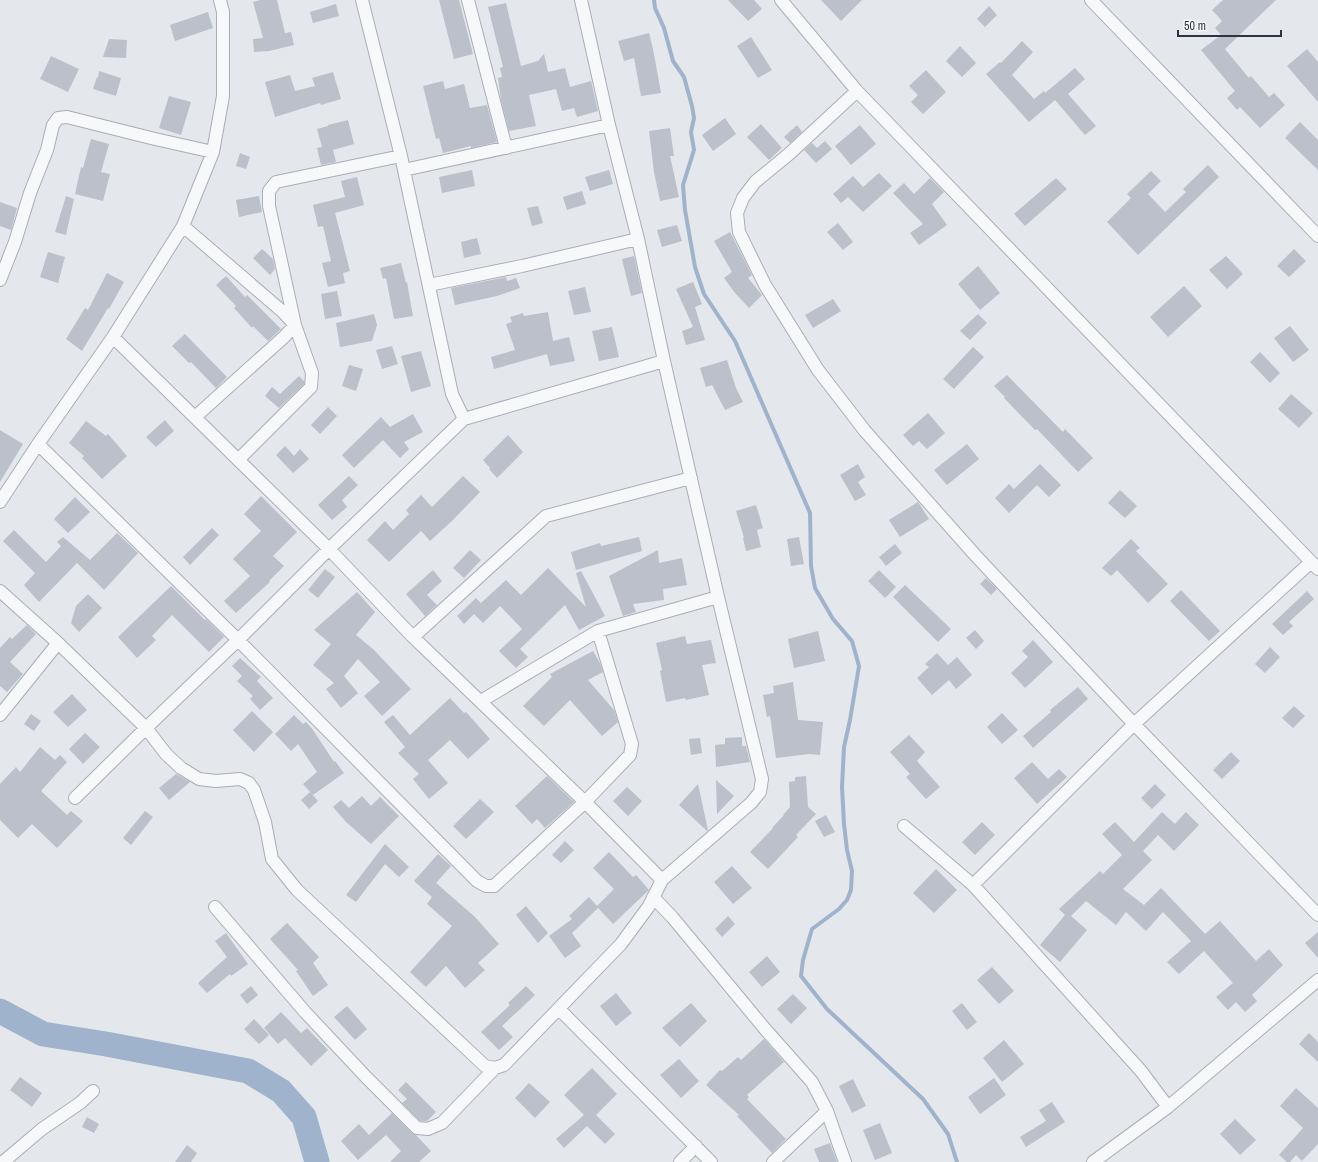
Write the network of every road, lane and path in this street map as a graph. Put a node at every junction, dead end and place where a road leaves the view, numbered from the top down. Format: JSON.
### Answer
{"nodes":[{"id":1,"x":220,"y":0,"type":"edge"},
{"id":2,"x":362,"y":0,"type":"edge"},
{"id":3,"x":468,"y":0,"type":"edge"},
{"id":4,"x":581,"y":0,"type":"edge"},
{"id":5,"x":781,"y":0,"type":"edge"},
{"id":6,"x":1091,"y":0,"type":"edge"},
{"id":7,"x":857,"y":91,"type":"junction"},
{"id":8,"x":609,"y":125,"type":"junction"},
{"id":9,"x":506,"y":148,"type":"junction"},
{"id":10,"x":213,"y":152,"type":"junction"},
{"id":11,"x":401,"y":156,"type":"junction"},
{"id":12,"x":404,"y":170,"type":"junction"},
{"id":13,"x":183,"y":226,"type":"junction"},
{"id":14,"x":1318,"y":236,"type":"edge"},
{"id":15,"x":638,"y":239,"type":"junction"},
{"id":16,"x":0,"y":280,"type":"edge"},
{"id":17,"x":429,"y":285,"type":"junction"},
{"id":18,"x":296,"y":325,"type":"junction"},
{"id":19,"x":113,"y":337,"type":"junction"},
{"id":20,"x":664,"y":361,"type":"junction"},
{"id":21,"x":195,"y":418,"type":"junction"},
{"id":22,"x":464,"y":419,"type":"junction"},
{"id":23,"x":38,"y":444,"type":"junction"},
{"id":24,"x":238,"y":460,"type":"junction"},
{"id":25,"x":691,"y":478,"type":"junction"},
{"id":26,"x":0,"y":502,"type":"edge"},
{"id":27,"x":329,"y":549,"type":"junction"},
{"id":28,"x":1315,"y":565,"type":"edge"},
{"id":29,"x":0,"y":591,"type":"edge"},
{"id":30,"x":718,"y":597,"type":"junction"},
{"id":31,"x":598,"y":631,"type":"junction"},
{"id":32,"x":413,"y":637,"type":"junction"},
{"id":33,"x":238,"y":640,"type":"junction"},
{"id":34,"x":58,"y":643,"type":"junction"},
{"id":35,"x":481,"y":701,"type":"junction"},
{"id":36,"x":0,"y":715,"type":"edge"},
{"id":37,"x":1134,"y":724,"type":"junction"},
{"id":38,"x":146,"y":728,"type":"junction"},
{"id":39,"x":75,"y":798,"type":"dead end"},
{"id":40,"x":585,"y":802,"type":"junction"},
{"id":41,"x":904,"y":826,"type":"dead end"},
{"id":42,"x":662,"y":880,"type":"junction"},
{"id":43,"x":973,"y":885,"type":"junction"},
{"id":44,"x":653,"y":897,"type":"junction"},
{"id":45,"x":215,"y":907,"type":"dead end"},
{"id":46,"x":1318,"y":915,"type":"edge"},
{"id":47,"x":1318,"y":980,"type":"edge"},
{"id":48,"x":559,"y":1009,"type":"junction"},
{"id":49,"x":495,"y":1068,"type":"junction"},
{"id":50,"x":93,"y":1091,"type":"dead end"},
{"id":51,"x":1168,"y":1107,"type":"junction"},
{"id":52,"x":827,"y":1111,"type":"junction"},
{"id":53,"x":696,"y":1146,"type":"junction"},
{"id":54,"x":3,"y":1162,"type":"edge"},
{"id":55,"x":680,"y":1162,"type":"edge"},
{"id":56,"x":711,"y":1162,"type":"edge"},
{"id":57,"x":773,"y":1162,"type":"edge"},
{"id":58,"x":845,"y":1162,"type":"edge"},
{"id":59,"x":1093,"y":1162,"type":"edge"}],
"edges":[{"from":1,"to":10,"type":"street"},
{"from":2,"to":11,"type":"street"},
{"from":3,"to":9,"type":"street"},
{"from":4,"to":8,"type":"street"},
{"from":5,"to":7,"type":"street"},
{"from":6,"to":14,"type":"street"},
{"from":7,"to":28,"type":"street"},
{"from":7,"to":37,"type":"street"},
{"from":8,"to":9,"type":"street"},
{"from":8,"to":15,"type":"street"},
{"from":9,"to":12,"type":"street"},
{"from":10,"to":13,"type":"street"},
{"from":10,"to":16,"type":"street"},
{"from":11,"to":12,"type":"street"},
{"from":11,"to":18,"type":"street"},
{"from":12,"to":17,"type":"street"},
{"from":13,"to":18,"type":"street"},
{"from":13,"to":19,"type":"street"},
{"from":15,"to":17,"type":"street"},
{"from":15,"to":20,"type":"street"},
{"from":17,"to":22,"type":"street"},
{"from":18,"to":21,"type":"street"},
{"from":18,"to":24,"type":"street"},
{"from":19,"to":21,"type":"street"},
{"from":19,"to":23,"type":"street"},
{"from":20,"to":22,"type":"street"},
{"from":20,"to":25,"type":"street"},
{"from":21,"to":24,"type":"street"},
{"from":22,"to":27,"type":"street"},
{"from":23,"to":26,"type":"street"},
{"from":23,"to":33,"type":"street"},
{"from":24,"to":27,"type":"street"},
{"from":25,"to":30,"type":"street"},
{"from":25,"to":32,"type":"street"},
{"from":27,"to":32,"type":"street"},
{"from":27,"to":33,"type":"street"},
{"from":28,"to":37,"type":"street"},
{"from":29,"to":34,"type":"street"},
{"from":30,"to":31,"type":"street"},
{"from":30,"to":42,"type":"street"},
{"from":31,"to":35,"type":"street"},
{"from":31,"to":40,"type":"street"},
{"from":32,"to":35,"type":"street"},
{"from":33,"to":38,"type":"street"},
{"from":33,"to":40,"type":"street"},
{"from":34,"to":36,"type":"street"},
{"from":34,"to":38,"type":"street"},
{"from":35,"to":40,"type":"street"},
{"from":37,"to":43,"type":"street"},
{"from":37,"to":46,"type":"street"},
{"from":38,"to":39,"type":"street"},
{"from":38,"to":49,"type":"street"},
{"from":40,"to":42,"type":"street"},
{"from":41,"to":43,"type":"street"},
{"from":42,"to":44,"type":"street"},
{"from":43,"to":51,"type":"street"},
{"from":44,"to":48,"type":"street"},
{"from":44,"to":52,"type":"street"},
{"from":45,"to":49,"type":"street"},
{"from":47,"to":51,"type":"street"},
{"from":48,"to":49,"type":"street"},
{"from":48,"to":53,"type":"street"},
{"from":50,"to":54,"type":"street"},
{"from":51,"to":59,"type":"street"},
{"from":52,"to":57,"type":"street"},
{"from":52,"to":58,"type":"street"},
{"from":53,"to":55,"type":"street"},
{"from":53,"to":56,"type":"street"}]}
